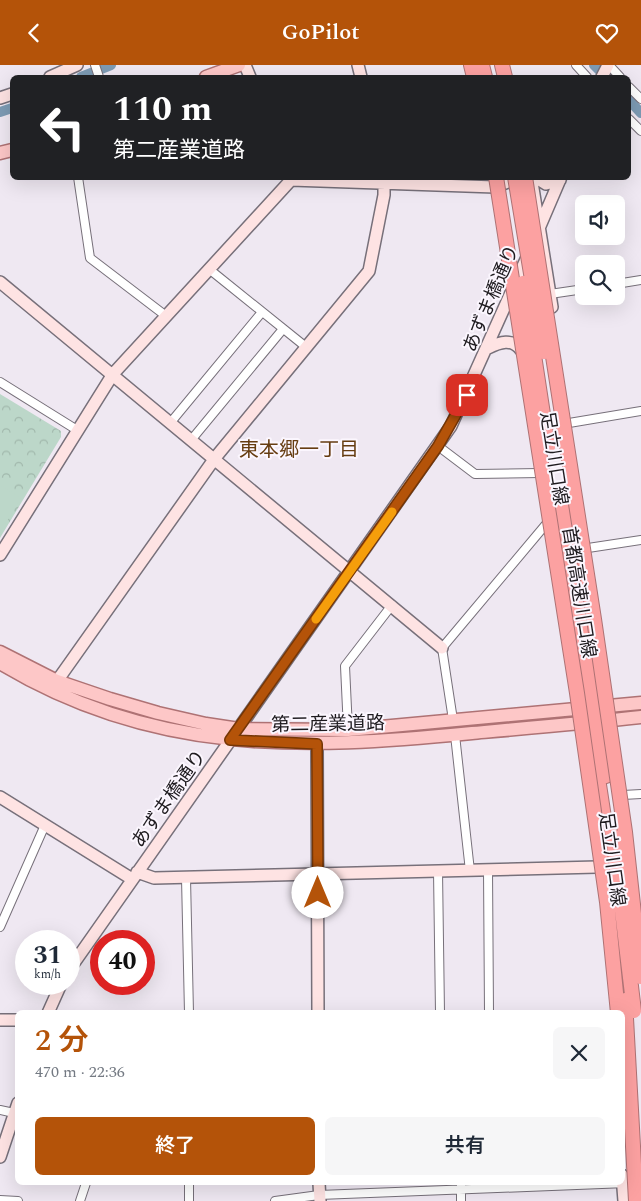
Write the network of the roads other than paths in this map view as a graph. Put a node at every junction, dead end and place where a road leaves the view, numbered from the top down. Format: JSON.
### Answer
{"nodes":[{"id":1,"x":77,"y":65,"type":"edge"},
{"id":2,"x":239,"y":65,"type":"edge"},
{"id":3,"x":576,"y":65,"type":"edge"},
{"id":4,"x":608,"y":65,"type":"edge"},
{"id":5,"x":54,"y":75,"type":"edge"},
{"id":6,"x":212,"y":75,"type":"edge"},
{"id":7,"x":585,"y":75,"type":"edge"},
{"id":8,"x":618,"y":75,"type":"edge"},
{"id":9,"x":631,"y":89,"type":"edge"},
{"id":10,"x":641,"y":99,"type":"edge"},
{"id":11,"x":631,"y":121,"type":"edge"},
{"id":12,"x":641,"y":131,"type":"edge"},
{"id":13,"x":78,"y":180,"type":"edge"},
{"id":14,"x":289,"y":180,"type":"edge"},
{"id":15,"x":338,"y":180,"type":"edge"},
{"id":16,"x":497,"y":180,"type":"edge"},
{"id":17,"x":515,"y":180,"type":"edge"},
{"id":18,"x":524,"y":180,"type":"edge"},
{"id":19,"x":533,"y":180,"type":"edge"},
{"id":20,"x":539,"y":180,"type":"edge"},
{"id":21,"x":557,"y":180,"type":"edge"},
{"id":22,"x":560,"y":180,"type":"edge"},
{"id":23,"x":385,"y":181,"type":"edge"},
{"id":24,"x":540,"y":225,"type":"junction"},
{"id":25,"x":209,"y":269,"type":"junction"},
{"id":26,"x":641,"y":280,"type":"edge"},
{"id":27,"x":0,"y":282,"type":"edge"},
{"id":28,"x":625,"y":283,"type":"edge"},
{"id":29,"x":575,"y":290,"type":"edge"},
{"id":30,"x":513,"y":294,"type":"junction"},
{"id":31,"x":550,"y":294,"type":"junction"},
{"id":32,"x":262,"y":312,"type":"junction"},
{"id":33,"x":166,"y":316,"type":"junction"},
{"id":34,"x":283,"y":329,"type":"junction"},
{"id":35,"x":306,"y":347,"type":"junction"},
{"id":36,"x":488,"y":348,"type":"junction"},
{"id":37,"x":521,"y":350,"type":"junction"},
{"id":38,"x":113,"y":374,"type":"junction"},
{"id":39,"x":0,"y":382,"type":"edge"},
{"id":40,"x":641,"y":411,"type":"edge"},
{"id":41,"x":171,"y":422,"type":"junction"},
{"id":42,"x":569,"y":423,"type":"junction"},
{"id":43,"x":77,"y":430,"type":"junction"},
{"id":44,"x":192,"y":439,"type":"junction"},
{"id":45,"x":438,"y":446,"type":"junction"},
{"id":46,"x":214,"y":458,"type":"junction"},
{"id":47,"x":540,"y":473,"type":"junction"},
{"id":48,"x":562,"y":497,"type":"junction"},
{"id":49,"x":548,"y":523,"type":"junction"},
{"id":50,"x":641,"y":540,"type":"edge"},
{"id":51,"x":588,"y":548,"type":"junction"},
{"id":52,"x":0,"y":555,"type":"edge"},
{"id":53,"x":350,"y":571,"type":"junction"},
{"id":54,"x":392,"y":605,"type":"junction"},
{"id":55,"x":442,"y":647,"type":"junction"},
{"id":56,"x":0,"y":652,"type":"edge"},
{"id":57,"x":0,"y":663,"type":"edge"},
{"id":58,"x":57,"y":681,"type":"junction"},
{"id":59,"x":641,"y":703,"type":"edge"},
{"id":60,"x":593,"y":715,"type":"junction"},
{"id":61,"x":641,"y":717,"type":"edge"},
{"id":62,"x":452,"y":720,"type":"junction"},
{"id":63,"x":239,"y":729,"type":"junction"},
{"id":64,"x":348,"y":730,"type":"junction"},
{"id":65,"x":455,"y":735,"type":"junction"},
{"id":66,"x":230,"y":740,"type":"junction"},
{"id":67,"x":317,"y":744,"type":"junction"},
{"id":68,"x":641,"y":794,"type":"edge"},
{"id":69,"x":623,"y":795,"type":"junction"},
{"id":70,"x":0,"y":797,"type":"edge"},
{"id":71,"x":45,"y":825,"type":"junction"},
{"id":72,"x":610,"y":836,"type":"junction"},
{"id":73,"x":597,"y":867,"type":"junction"},
{"id":74,"x":488,"y":870,"type":"junction"},
{"id":75,"x":438,"y":871,"type":"junction"},
{"id":76,"x":470,"y":871,"type":"junction"},
{"id":77,"x":318,"y":875,"type":"junction"},
{"id":78,"x":135,"y":876,"type":"junction"},
{"id":79,"x":186,"y":878,"type":"junction"},
{"id":80,"x":0,"y":927,"type":"edge"},
{"id":81,"x":641,"y":940,"type":"edge"},
{"id":82,"x":80,"y":954,"type":"edge"},
{"id":83,"x":641,"y":977,"type":"edge"},
{"id":84,"x":56,"y":995,"type":"edge"},
{"id":85,"x":49,"y":1010,"type":"edge"},
{"id":86,"x":189,"y":1010,"type":"edge"},
{"id":87,"x":318,"y":1010,"type":"edge"},
{"id":88,"x":440,"y":1010,"type":"edge"},
{"id":89,"x":489,"y":1010,"type":"edge"},
{"id":90,"x":613,"y":1010,"type":"edge"},
{"id":91,"x":618,"y":1010,"type":"edge"},
{"id":92,"x":641,"y":1014,"type":"edge"},
{"id":93,"x":625,"y":1016,"type":"edge"},
{"id":94,"x":0,"y":1020,"type":"edge"},
{"id":95,"x":15,"y":1020,"type":"edge"},
{"id":96,"x":15,"y":1108,"type":"edge"},
{"id":97,"x":0,"y":1110,"type":"edge"},
{"id":98,"x":15,"y":1111,"type":"edge"},
{"id":99,"x":625,"y":1112,"type":"edge"},
{"id":100,"x":641,"y":1112,"type":"edge"},
{"id":101,"x":0,"y":1157,"type":"edge"},
{"id":102,"x":625,"y":1183,"type":"edge"},
{"id":103,"x":641,"y":1183,"type":"edge"},
{"id":104,"x":85,"y":1185,"type":"edge"},
{"id":105,"x":189,"y":1185,"type":"edge"},
{"id":106,"x":319,"y":1185,"type":"edge"},
{"id":107,"x":461,"y":1185,"type":"edge"},
{"id":108,"x":623,"y":1185,"type":"edge"},
{"id":109,"x":319,"y":1198,"type":"edge"},
{"id":110,"x":0,"y":1200,"type":"edge"},
{"id":111,"x":18,"y":1201,"type":"edge"},
{"id":112,"x":80,"y":1201,"type":"edge"},
{"id":113,"x":189,"y":1201,"type":"edge"},
{"id":114,"x":275,"y":1201,"type":"edge"},
{"id":115,"x":461,"y":1201,"type":"edge"},
{"id":116,"x":624,"y":1201,"type":"edge"},
{"id":117,"x":631,"y":1201,"type":"edge"},
{"id":118,"x":636,"y":1201,"type":"edge"}],
"edges":[{"from":1,"to":5,"type":"street"},
{"from":2,"to":6,"type":"main road"},
{"from":3,"to":7,"type":"street"},
{"from":4,"to":8,"type":"street"},
{"from":9,"to":10,"type":"street"},
{"from":11,"to":12,"type":"street"},
{"from":13,"to":33,"type":"street"},
{"from":14,"to":25,"type":"street"},
{"from":15,"to":23,"type":"street"},
{"from":16,"to":23,"type":"street"},
{"from":16,"to":30,"type":"street","name":"足立川口線"},
{"from":16,"to":48,"type":"highway","bridge":true},
{"from":16,"to":91,"type":"highway","name":"首都高速川口線","bridge":true},
{"from":17,"to":48,"type":"highway","bridge":true},
{"from":18,"to":83,"type":"highway","name":"首都高速川口線","bridge":true},
{"from":19,"to":24,"type":"street","name":"足立川口線"},
{"from":20,"to":21,"type":"street"},
{"from":22,"to":24,"type":"street","name":"あずま橋通り"},
{"from":23,"to":35,"type":"street"},
{"from":24,"to":30,"type":"street","name":"あずま橋通り"},
{"from":24,"to":31,"type":"street","name":"足立川口線"},
{"from":25,"to":32,"type":"street"},
{"from":25,"to":33,"type":"street"},
{"from":26,"to":28,"type":"street"},
{"from":27,"to":38,"type":"street"},
{"from":29,"to":31,"type":"street"},
{"from":30,"to":36,"type":"street","name":"あずま橋通り"},
{"from":30,"to":37,"type":"street","name":"足立川口線"},
{"from":31,"to":42,"type":"street","name":"足立川口線"},
{"from":32,"to":34,"type":"street"},
{"from":32,"to":41,"type":"street"},
{"from":33,"to":38,"type":"street"},
{"from":34,"to":35,"type":"street"},
{"from":34,"to":44,"type":"street"},
{"from":35,"to":46,"type":"street"},
{"from":36,"to":37,"type":"street"},
{"from":36,"to":45,"type":"street","name":"あずま橋通り"},
{"from":37,"to":47,"type":"street","name":"足立川口線"},
{"from":38,"to":41,"type":"street"},
{"from":38,"to":43,"type":"street"},
{"from":39,"to":43,"type":"street"},
{"from":40,"to":42,"type":"street"},
{"from":41,"to":44,"type":"street"},
{"from":42,"to":51,"type":"street","name":"足立川口線"},
{"from":43,"to":52,"type":"street"},
{"from":44,"to":46,"type":"street"},
{"from":45,"to":47,"type":"street"},
{"from":45,"to":53,"type":"street","name":"あずま橋通り"},
{"from":46,"to":53,"type":"street"},
{"from":46,"to":58,"type":"street"},
{"from":47,"to":49,"type":"street","name":"足立川口線"},
{"from":48,"to":60,"type":"highway"},
{"from":49,"to":55,"type":"street"},
{"from":49,"to":60,"type":"street","name":"足立川口線"},
{"from":50,"to":51,"type":"street"},
{"from":51,"to":60,"type":"street","name":"足立川口線"},
{"from":53,"to":54,"type":"street"},
{"from":53,"to":63,"type":"street","name":"あずま橋通り"},
{"from":54,"to":55,"type":"street"},
{"from":54,"to":64,"type":"street"},
{"from":55,"to":62,"type":"street"},
{"from":56,"to":58,"type":"main road","name":"第二産業道路"},
{"from":57,"to":66,"type":"main road","name":"第二産業道路"},
{"from":58,"to":63,"type":"main road","name":"第二産業道路"},
{"from":59,"to":60,"type":"main road","name":"第二産業道路"},
{"from":60,"to":61,"type":"main road","name":"第二産業道路"},
{"from":60,"to":62,"type":"main road","name":"第二産業道路"},
{"from":60,"to":65,"type":"main road","name":"第二産業道路"},
{"from":60,"to":69,"type":"street","name":"足立川口線"},
{"from":60,"to":72,"type":"highway"},
{"from":60,"to":73,"type":"street","name":"足立川口線"},
{"from":62,"to":64,"type":"main road","name":"第二産業道路"},
{"from":63,"to":64,"type":"main road","name":"第二産業道路"},
{"from":63,"to":66,"type":"street","name":"あずま橋通り"},
{"from":65,"to":67,"type":"main road","name":"第二産業道路"},
{"from":65,"to":76,"type":"street"},
{"from":66,"to":67,"type":"main road","name":"第二産業道路"},
{"from":66,"to":78,"type":"street","name":"あずま橋通り"},
{"from":67,"to":77,"type":"street"},
{"from":68,"to":69,"type":"street"},
{"from":69,"to":81,"type":"street","name":"足立川口線"},
{"from":70,"to":71,"type":"street"},
{"from":71,"to":78,"type":"street"},
{"from":71,"to":80,"type":"street"},
{"from":72,"to":100,"type":"highway","bridge":true},
{"from":72,"to":118,"type":"highway","bridge":true},
{"from":73,"to":74,"type":"street"},
{"from":73,"to":90,"type":"street","name":"足立川口線"},
{"from":74,"to":76,"type":"street"},
{"from":74,"to":89,"type":"street"},
{"from":75,"to":76,"type":"street"},
{"from":75,"to":77,"type":"street"},
{"from":75,"to":88,"type":"street"},
{"from":77,"to":79,"type":"street"},
{"from":77,"to":87,"type":"street"},
{"from":78,"to":79,"type":"street"},
{"from":78,"to":82,"type":"street","name":"あずま橋通り"},
{"from":79,"to":86,"type":"street"},
{"from":84,"to":85,"type":"street"},
{"from":92,"to":93,"type":"street"},
{"from":94,"to":95,"type":"street"},
{"from":96,"to":97,"type":"street"},
{"from":98,"to":101,"type":"street"},
{"from":99,"to":117,"type":"highway"},
{"from":102,"to":103,"type":"street"},
{"from":104,"to":112,"type":"street"},
{"from":105,"to":113,"type":"street"},
{"from":106,"to":109,"type":"street"},
{"from":107,"to":109,"type":"street"},
{"from":107,"to":115,"type":"street"},
{"from":108,"to":116,"type":"street"},
{"from":109,"to":114,"type":"street"},
{"from":110,"to":111,"type":"street"}]}
